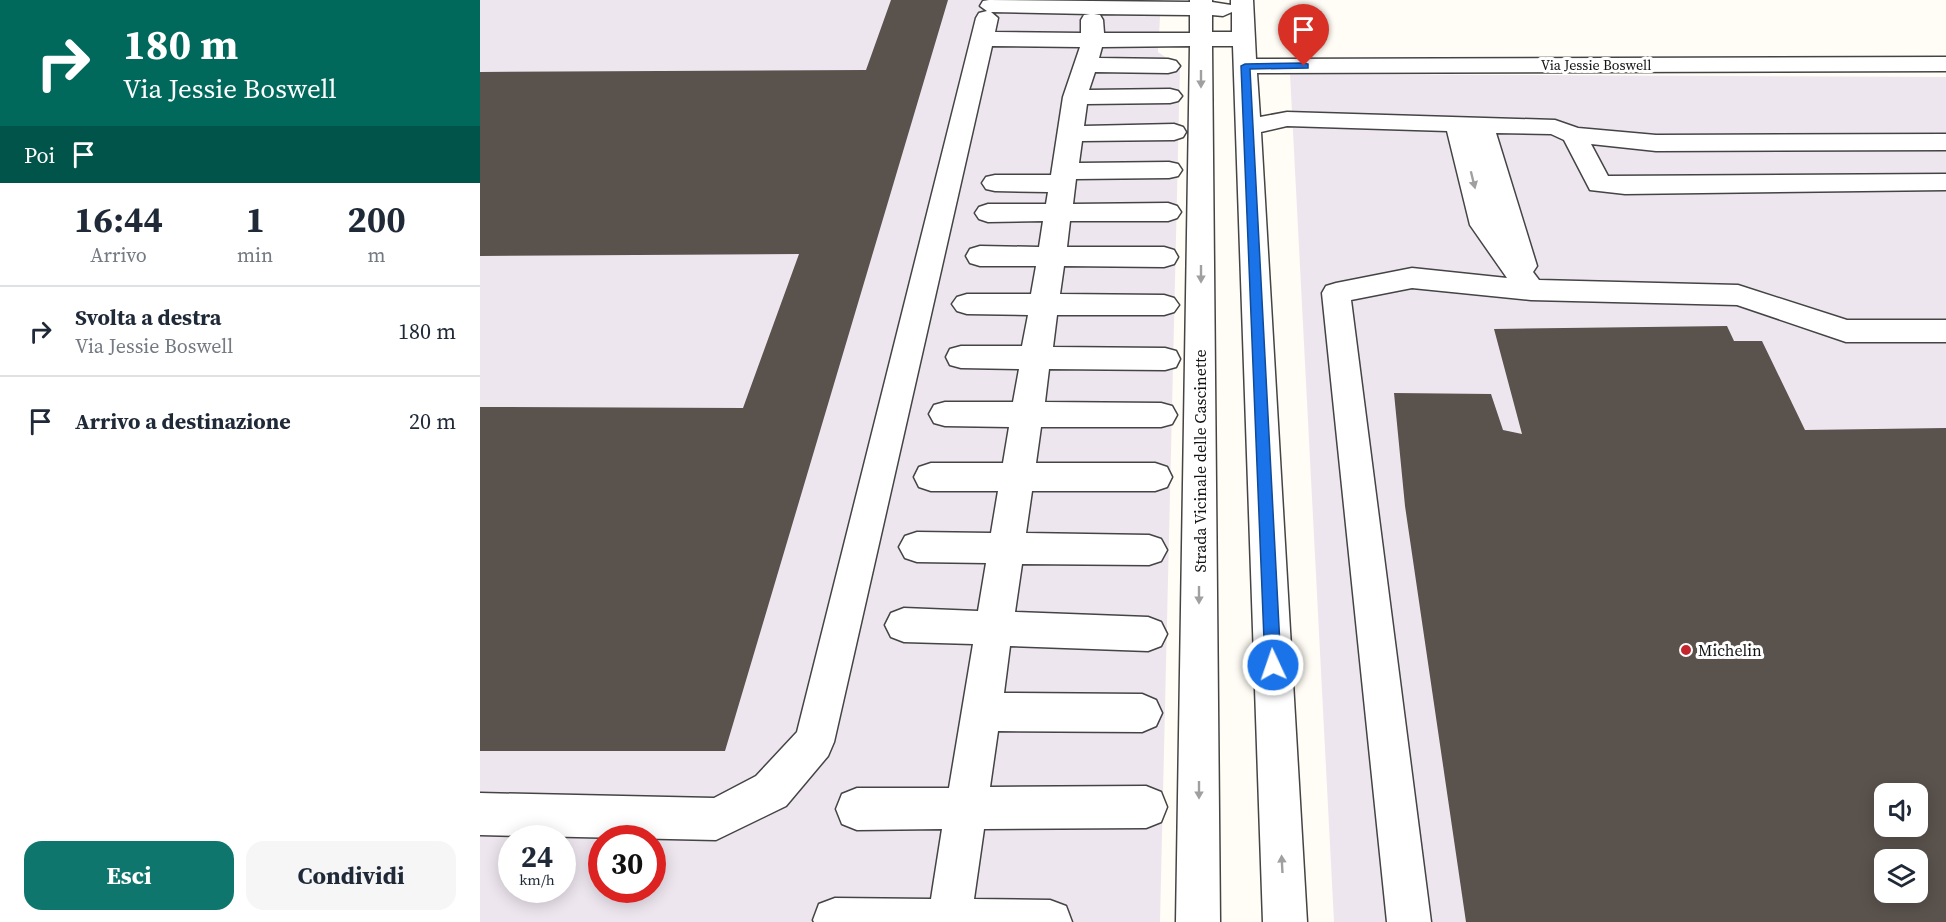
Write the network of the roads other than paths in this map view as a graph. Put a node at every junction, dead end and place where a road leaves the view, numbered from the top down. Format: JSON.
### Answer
{"nodes":[{"id":1,"x":991,"y":3,"type":"edge"},
{"id":2,"x":1092,"y":4,"type":"edge"},
{"id":3,"x":1201,"y":16,"type":"edge"},
{"id":4,"x":1244,"y":29,"type":"edge"},
{"id":5,"x":982,"y":39,"type":"junction"},
{"id":6,"x":1090,"y":52,"type":"junction"},
{"id":7,"x":1946,"y":64,"type":"edge"},
{"id":8,"x":1168,"y":66,"type":"dead end"},
{"id":9,"x":1170,"y":96,"type":"dead end"},
{"id":10,"x":1076,"y":97,"type":"junction"},
{"id":11,"x":1946,"y":124,"type":"edge"},
{"id":12,"x":1480,"y":125,"type":"junction"},
{"id":13,"x":1248,"y":127,"type":"junction"},
{"id":14,"x":1173,"y":132,"type":"dead end"},
{"id":15,"x":1069,"y":134,"type":"junction"},
{"id":16,"x":1574,"y":135,"type":"junction"},
{"id":17,"x":1946,"y":142,"type":"edge"},
{"id":18,"x":1666,"y":143,"type":"junction"},
{"id":19,"x":1168,"y":170,"type":"dead end"},
{"id":20,"x":1946,"y":182,"type":"edge"},
{"id":21,"x":995,"y":183,"type":"dead end"},
{"id":22,"x":1061,"y":189,"type":"junction"},
{"id":23,"x":988,"y":213,"type":"dead end"},
{"id":24,"x":1168,"y":213,"type":"dead end"},
{"id":25,"x":980,"y":256,"type":"dead end"},
{"id":26,"x":1051,"y":256,"type":"junction"},
{"id":27,"x":1164,"y":257,"type":"dead end"},
{"id":28,"x":1531,"y":290,"type":"junction"},
{"id":29,"x":968,"y":304,"type":"dead end"},
{"id":30,"x":1043,"y":305,"type":"junction"},
{"id":31,"x":1164,"y":305,"type":"dead end"},
{"id":32,"x":1946,"y":331,"type":"edge"},
{"id":33,"x":961,"y":357,"type":"dead end"},
{"id":34,"x":1035,"y":358,"type":"junction"},
{"id":35,"x":1165,"y":359,"type":"dead end"},
{"id":36,"x":945,"y":414,"type":"dead end"},
{"id":37,"x":1026,"y":414,"type":"junction"},
{"id":38,"x":1161,"y":415,"type":"dead end"},
{"id":39,"x":931,"y":477,"type":"dead end"},
{"id":40,"x":1016,"y":477,"type":"junction"},
{"id":41,"x":1155,"y":477,"type":"dead end"},
{"id":42,"x":917,"y":548,"type":"dead end"},
{"id":43,"x":1005,"y":549,"type":"junction"},
{"id":44,"x":1149,"y":550,"type":"dead end"},
{"id":45,"x":904,"y":625,"type":"dead end"},
{"id":46,"x":993,"y":630,"type":"junction"},
{"id":47,"x":1148,"y":634,"type":"dead end"},
{"id":48,"x":980,"y":712,"type":"junction"},
{"id":49,"x":1142,"y":713,"type":"dead end"},
{"id":50,"x":1146,"y":807,"type":"dead end"},
{"id":51,"x":967,"y":808,"type":"junction"},
{"id":52,"x":857,"y":809,"type":"dead end"},
{"id":53,"x":480,"y":814,"type":"edge"},
{"id":54,"x":836,"y":920,"type":"dead end"},
{"id":55,"x":949,"y":922,"type":"edge"},
{"id":56,"x":1050,"y":922,"type":"edge"},
{"id":57,"x":1198,"y":922,"type":"edge"},
{"id":58,"x":1285,"y":922,"type":"edge"},
{"id":59,"x":1409,"y":922,"type":"edge"}],
"edges":[{"from":1,"to":2,"type":"street"},
{"from":1,"to":5,"type":"street"},
{"from":2,"to":3,"type":"street"},
{"from":2,"to":6,"type":"street"},
{"from":3,"to":4,"type":"street","name":"Via Jessie Boswell"},
{"from":3,"to":6,"type":"street"},
{"from":3,"to":57,"type":"street","name":"Strada Vicinale delle Cascinette","one_way":true},
{"from":4,"to":7,"type":"street","name":"Via Jessie Boswell"},
{"from":4,"to":13,"type":"street"},
{"from":5,"to":6,"type":"street"},
{"from":5,"to":53,"type":"street"},
{"from":6,"to":8,"type":"street"},
{"from":6,"to":10,"type":"street"},
{"from":9,"to":10,"type":"street"},
{"from":10,"to":15,"type":"street"},
{"from":11,"to":18,"type":"street"},
{"from":12,"to":13,"type":"street"},
{"from":12,"to":16,"type":"street"},
{"from":12,"to":28,"type":"street"},
{"from":12,"to":28,"type":"street","one_way":true},
{"from":58,"to":13,"type":"street","one_way":true},
{"from":14,"to":15,"type":"street"},
{"from":15,"to":22,"type":"street"},
{"from":16,"to":18,"type":"street"},
{"from":16,"to":20,"type":"street"},
{"from":17,"to":18,"type":"street"},
{"from":19,"to":22,"type":"street"},
{"from":21,"to":22,"type":"street"},
{"from":22,"to":23,"type":"street"},
{"from":22,"to":24,"type":"street"},
{"from":22,"to":26,"type":"street"},
{"from":25,"to":26,"type":"street"},
{"from":26,"to":27,"type":"street"},
{"from":26,"to":30,"type":"street"},
{"from":28,"to":32,"type":"street"},
{"from":28,"to":59,"type":"street"},
{"from":29,"to":30,"type":"street"},
{"from":30,"to":31,"type":"street"},
{"from":30,"to":34,"type":"street"},
{"from":33,"to":34,"type":"street"},
{"from":34,"to":35,"type":"street"},
{"from":34,"to":37,"type":"street"},
{"from":36,"to":37,"type":"street"},
{"from":37,"to":38,"type":"street"},
{"from":37,"to":40,"type":"street"},
{"from":39,"to":40,"type":"street"},
{"from":40,"to":41,"type":"street"},
{"from":40,"to":43,"type":"street"},
{"from":42,"to":43,"type":"street"},
{"from":43,"to":44,"type":"street"},
{"from":43,"to":46,"type":"street"},
{"from":45,"to":46,"type":"street"},
{"from":46,"to":47,"type":"street"},
{"from":46,"to":48,"type":"street"},
{"from":48,"to":49,"type":"street"},
{"from":48,"to":51,"type":"street"},
{"from":50,"to":51,"type":"street"},
{"from":51,"to":52,"type":"street"},
{"from":51,"to":55,"type":"street"},
{"from":54,"to":55,"type":"street"},
{"from":55,"to":56,"type":"street"}]}
